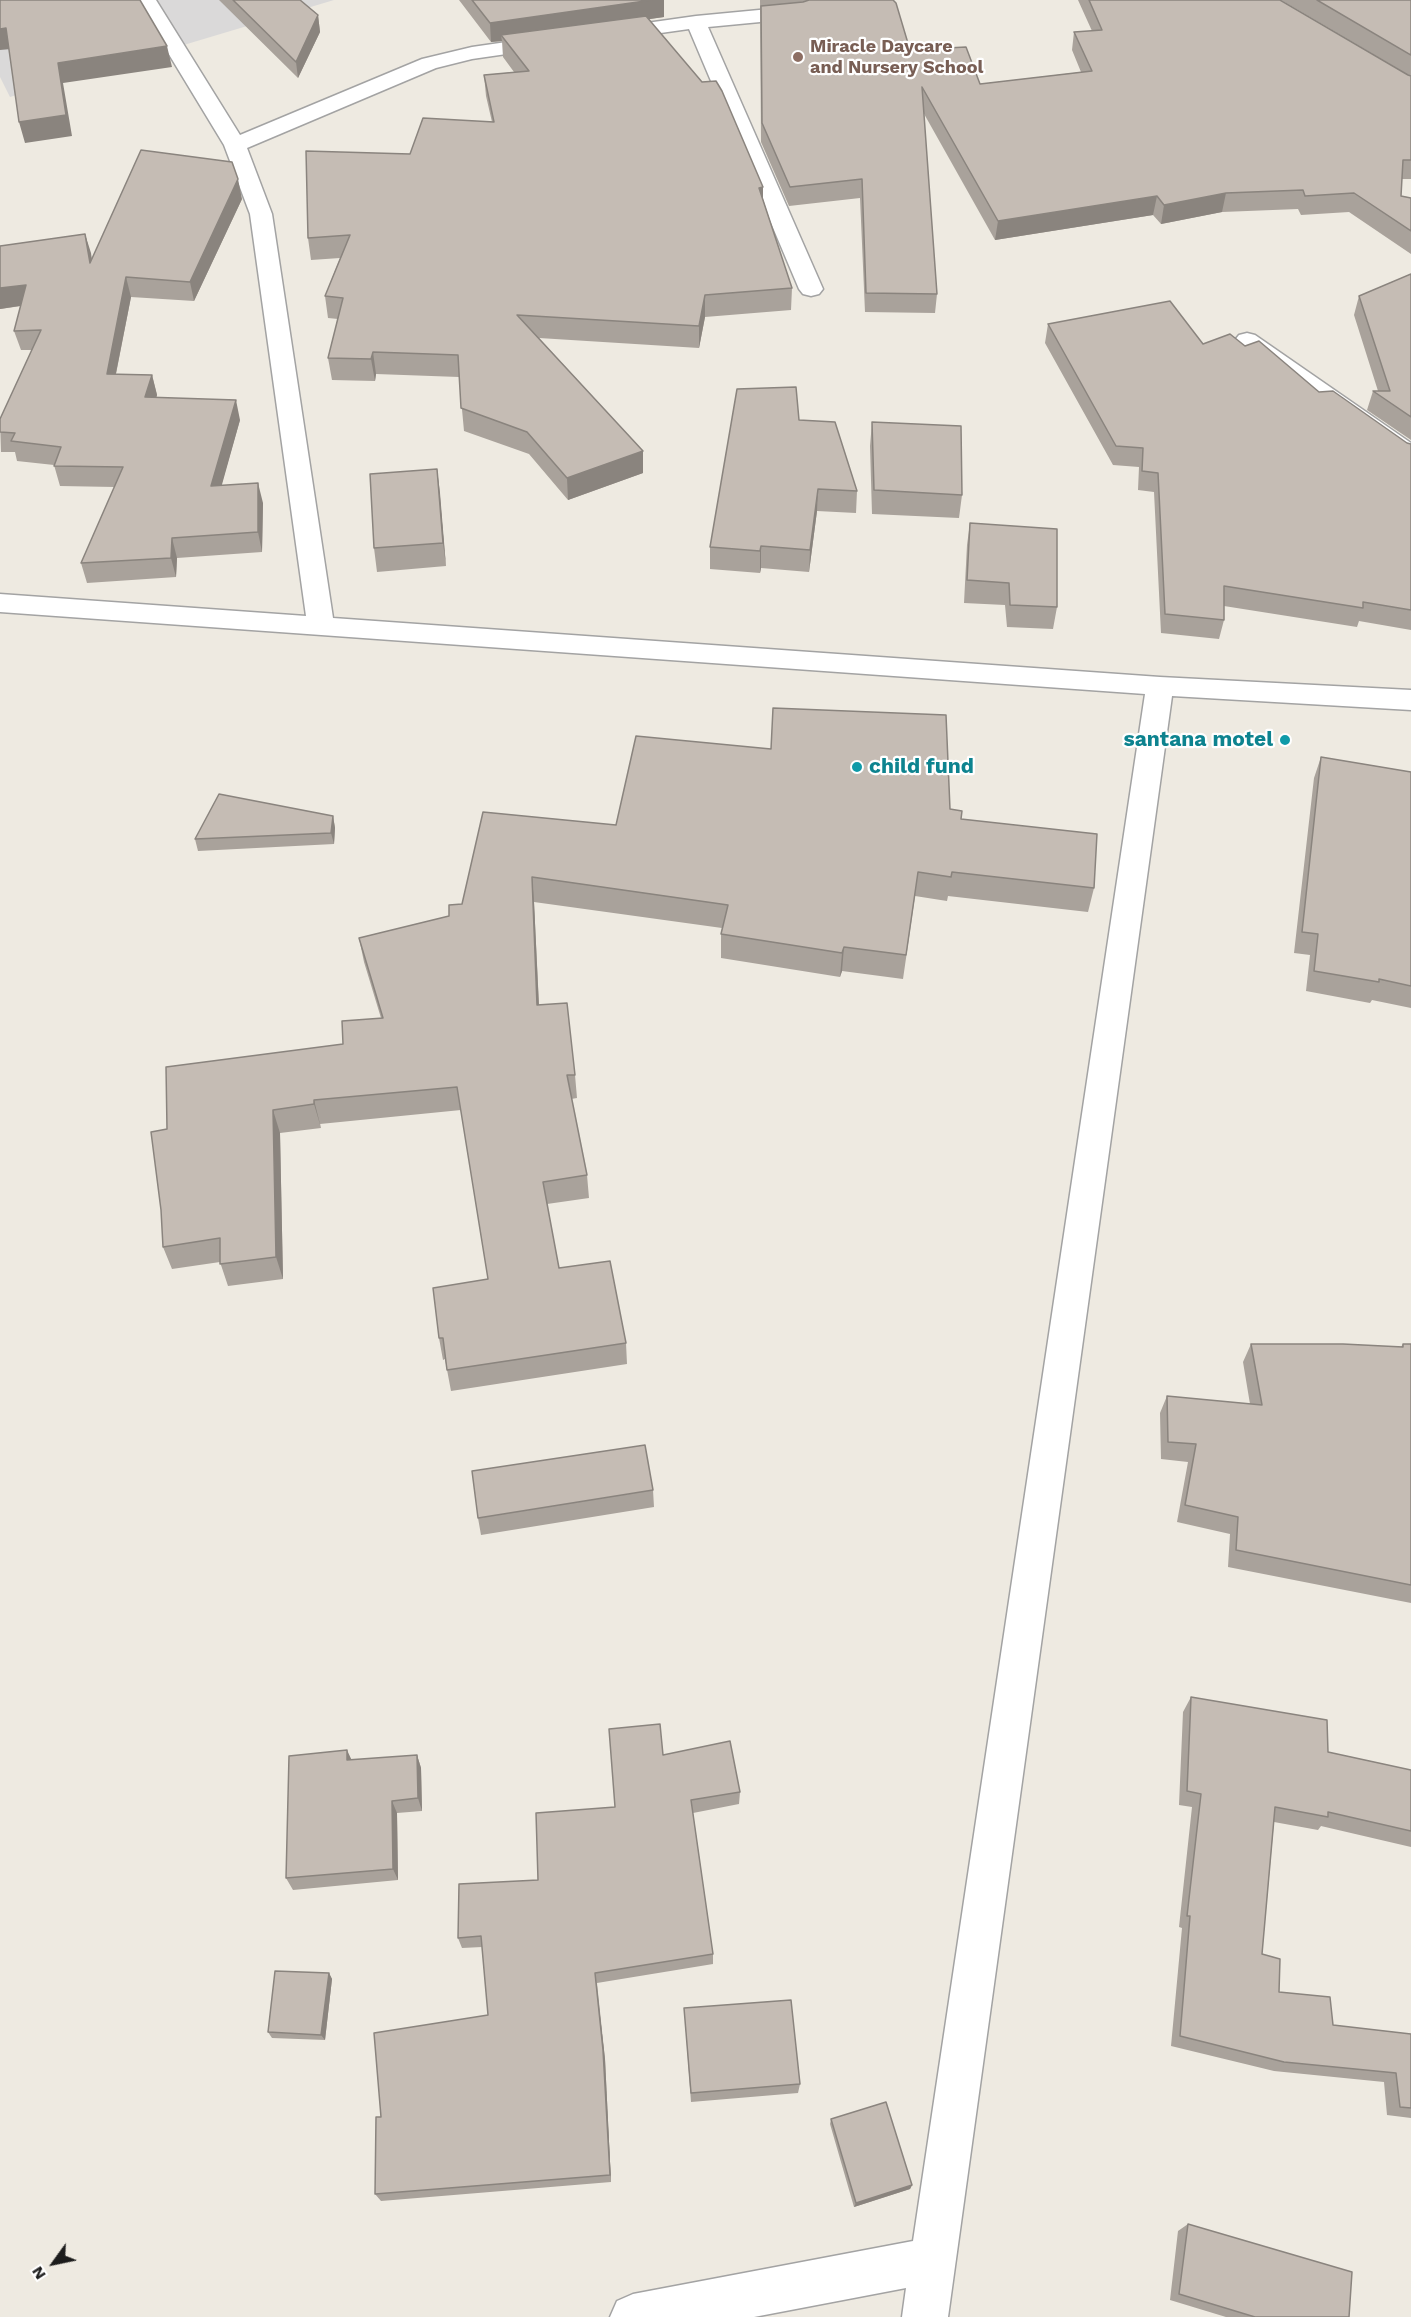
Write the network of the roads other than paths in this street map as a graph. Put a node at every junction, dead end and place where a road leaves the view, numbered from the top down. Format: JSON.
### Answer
{"nodes":[{"id":1,"x":146,"y":0,"type":"edge"},
{"id":2,"x":846,"y":0,"type":"edge"},
{"id":3,"x":696,"y":22,"type":"junction"},
{"id":4,"x":590,"y":37,"type":"edge"},
{"id":5,"x":566,"y":40,"type":"edge"},
{"id":6,"x":235,"y":145,"type":"junction"},
{"id":7,"x":811,"y":290,"type":"dead end"},
{"id":8,"x":1247,"y":340,"type":"dead end"},
{"id":9,"x":1411,"y":455,"type":"edge"},
{"id":10,"x":0,"y":603,"type":"edge"},
{"id":11,"x":321,"y":625,"type":"junction"},
{"id":12,"x":1160,"y":686,"type":"junction"},
{"id":13,"x":1411,"y":700,"type":"edge"},
{"id":14,"x":933,"y":2260,"type":"junction"},
{"id":15,"x":633,"y":2317,"type":"edge"},
{"id":16,"x":925,"y":2317,"type":"edge"}],
"edges":[{"from":1,"to":6,"type":"street"},
{"from":2,"to":3,"type":"street"},
{"from":3,"to":4,"type":"street"},
{"from":3,"to":7,"type":"street"},
{"from":5,"to":6,"type":"street"},
{"from":6,"to":11,"type":"street"},
{"from":8,"to":9,"type":"street"},
{"from":10,"to":11,"type":"street"},
{"from":11,"to":12,"type":"street"},
{"from":12,"to":13,"type":"street"},
{"from":12,"to":14,"type":"street"},
{"from":14,"to":15,"type":"street"},
{"from":14,"to":16,"type":"street"}]}
